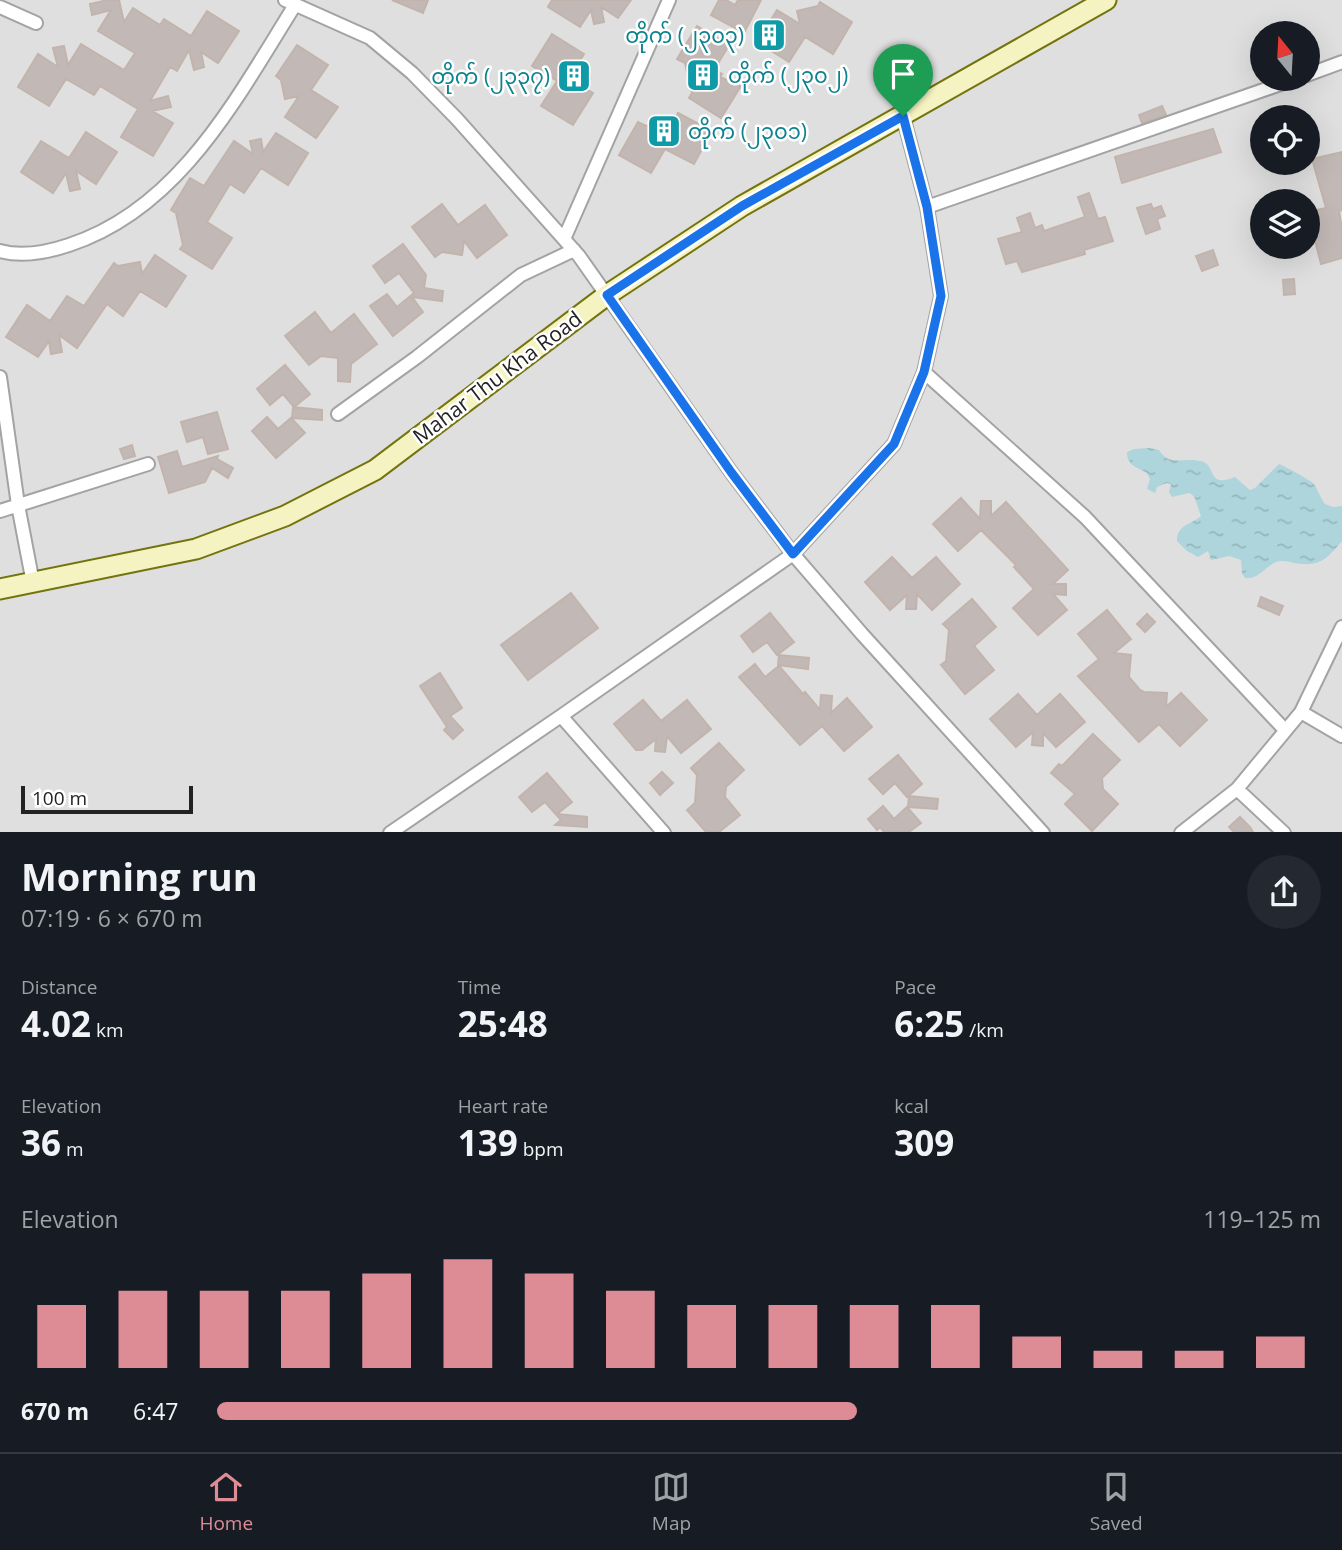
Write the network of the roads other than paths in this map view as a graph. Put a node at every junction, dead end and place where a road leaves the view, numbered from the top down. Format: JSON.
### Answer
{"nodes":[{"id":1,"x":669,"y":0,"type":"edge"},
{"id":2,"x":1106,"y":0,"type":"edge"},
{"id":3,"x":290,"y":2,"type":"edge"},
{"id":4,"x":0,"y":7,"type":"edge"},
{"id":5,"x":36,"y":23,"type":"dead end"},
{"id":6,"x":1342,"y":62,"type":"edge"},
{"id":7,"x":1320,"y":70,"type":"edge"},
{"id":8,"x":1260,"y":91,"type":"edge"},
{"id":9,"x":903,"y":116,"type":"junction"},
{"id":10,"x":927,"y":207,"type":"junction"},
{"id":11,"x":564,"y":239,"type":"junction"},
{"id":12,"x":573,"y":250,"type":"junction"},
{"id":13,"x":0,"y":251,"type":"edge"},
{"id":14,"x":607,"y":295,"type":"junction"},
{"id":15,"x":924,"y":372,"type":"junction"},
{"id":16,"x":0,"y":377,"type":"edge"},
{"id":17,"x":338,"y":414,"type":"dead end"},
{"id":18,"x":148,"y":464,"type":"dead end"},
{"id":19,"x":18,"y":505,"type":"junction"},
{"id":20,"x":0,"y":511,"type":"edge"},
{"id":21,"x":793,"y":554,"type":"junction"},
{"id":22,"x":33,"y":583,"type":"junction"},
{"id":23,"x":0,"y":589,"type":"edge"},
{"id":24,"x":1342,"y":627,"type":"edge"},
{"id":25,"x":1301,"y":712,"type":"junction"},
{"id":26,"x":561,"y":716,"type":"junction"},
{"id":27,"x":1284,"y":729,"type":"junction"},
{"id":28,"x":1342,"y":736,"type":"edge"},
{"id":29,"x":1237,"y":789,"type":"junction"},
{"id":30,"x":390,"y":832,"type":"edge"},
{"id":31,"x":664,"y":832,"type":"edge"},
{"id":32,"x":1042,"y":832,"type":"edge"},
{"id":33,"x":1181,"y":832,"type":"edge"},
{"id":34,"x":1284,"y":832,"type":"edge"}],
"edges":[{"from":1,"to":11,"type":"street"},
{"from":2,"to":9,"type":"main road","name":"Mahar Thu Kha Road"},
{"from":3,"to":11,"type":"street"},
{"from":3,"to":13,"type":"street"},
{"from":4,"to":5,"type":"street"},
{"from":6,"to":7,"type":"street"},
{"from":8,"to":10,"type":"street"},
{"from":9,"to":10,"type":"street"},
{"from":9,"to":14,"type":"main road","name":"Mahar Thu Kha Road"},
{"from":10,"to":15,"type":"street"},
{"from":11,"to":12,"type":"street"},
{"from":12,"to":14,"type":"street"},
{"from":12,"to":17,"type":"street"},
{"from":14,"to":21,"type":"street"},
{"from":14,"to":22,"type":"main road","name":"Mahar Thu Kha Road"},
{"from":15,"to":21,"type":"street"},
{"from":15,"to":27,"type":"street"},
{"from":16,"to":19,"type":"street"},
{"from":18,"to":19,"type":"street"},
{"from":19,"to":20,"type":"street"},
{"from":19,"to":22,"type":"street"},
{"from":21,"to":26,"type":"street"},
{"from":21,"to":32,"type":"street"},
{"from":22,"to":23,"type":"main road","name":"Mahar Thu Kha Road"},
{"from":24,"to":25,"type":"street"},
{"from":25,"to":27,"type":"street"},
{"from":25,"to":28,"type":"street"},
{"from":26,"to":30,"type":"street"},
{"from":26,"to":31,"type":"street"},
{"from":27,"to":29,"type":"street"},
{"from":29,"to":33,"type":"street"},
{"from":29,"to":34,"type":"street"}]}
